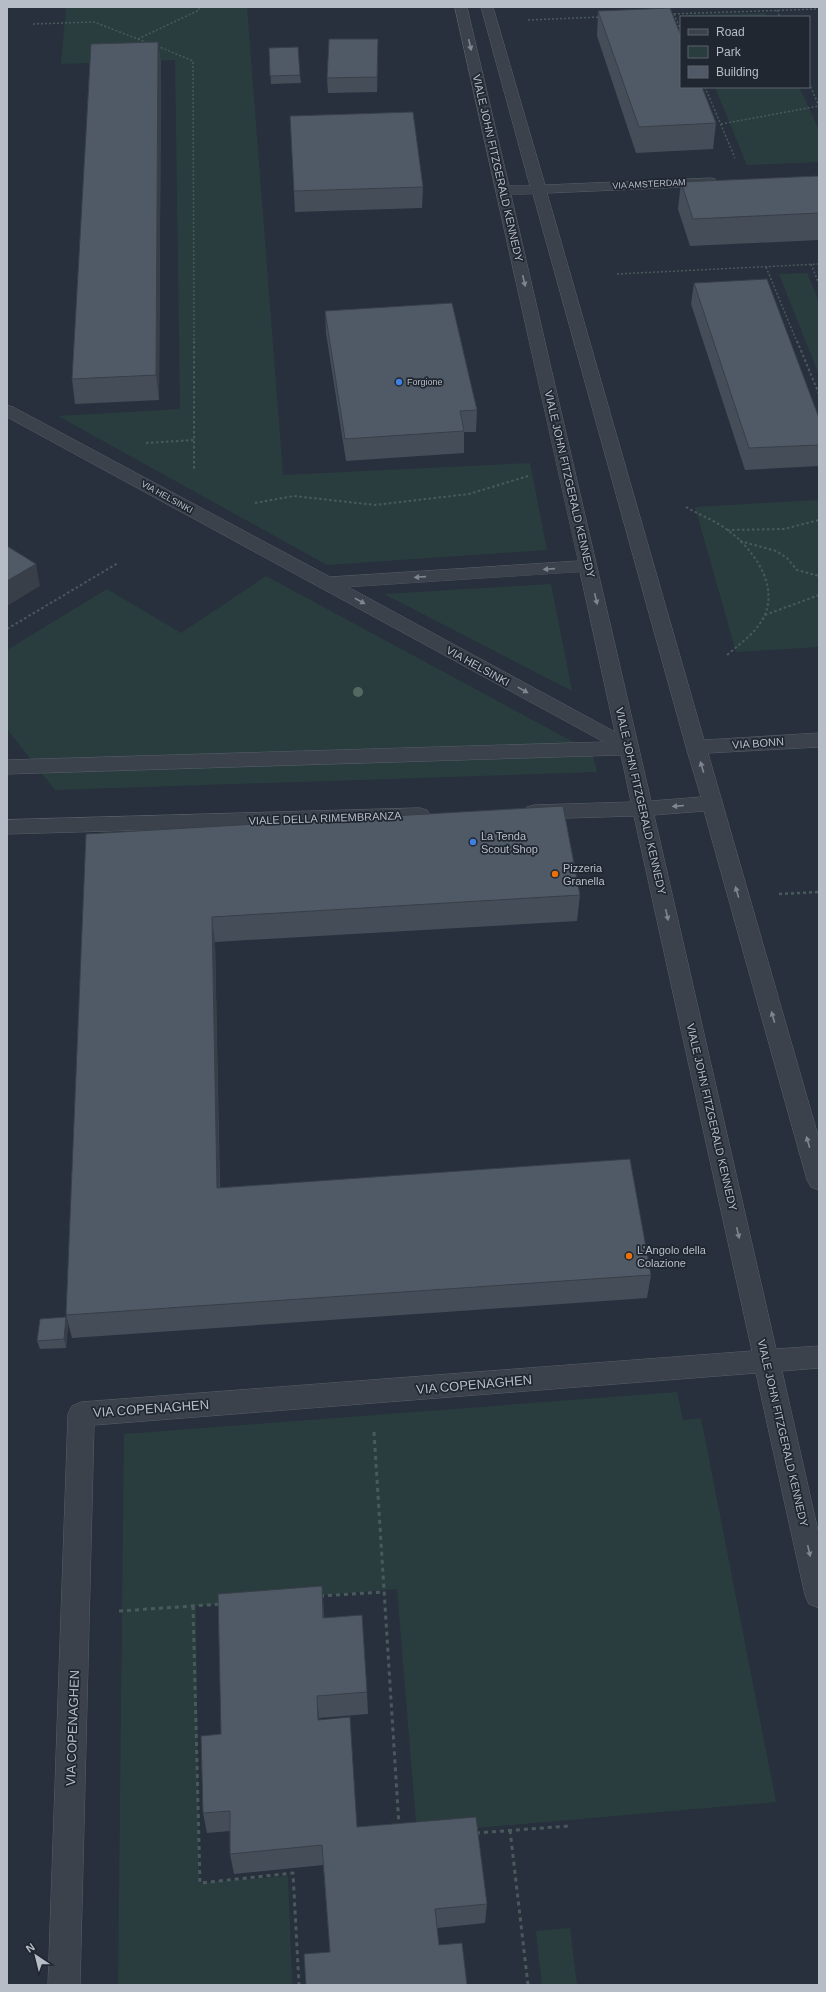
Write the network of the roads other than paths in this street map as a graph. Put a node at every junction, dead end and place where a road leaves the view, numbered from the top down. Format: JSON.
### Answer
{"nodes":[{"id":1,"x":461,"y":7,"type":"edge"},
{"id":2,"x":489,"y":14,"type":"edge"},
{"id":3,"x":745,"y":180,"type":"edge"},
{"id":4,"x":539,"y":190,"type":"junction"},
{"id":5,"x":504,"y":191,"type":"junction"},
{"id":6,"x":7,"y":410,"type":"edge"},
{"id":7,"x":588,"y":566,"type":"junction"},
{"id":8,"x":327,"y":584,"type":"junction"},
{"id":9,"x":819,"y":740,"type":"edge"},
{"id":10,"x":696,"y":747,"type":"junction"},
{"id":11,"x":629,"y":748,"type":"junction"},
{"id":12,"x":7,"y":767,"type":"edge"},
{"id":13,"x":712,"y":803,"type":"junction"},
{"id":14,"x":643,"y":809,"type":"junction"},
{"id":15,"x":516,"y":812,"type":"edge"},
{"id":16,"x":436,"y":815,"type":"edge"},
{"id":17,"x":7,"y":827,"type":"edge"},
{"id":18,"x":819,"y":1180,"type":"edge"},
{"id":19,"x":819,"y":1357,"type":"edge"},
{"id":20,"x":766,"y":1361,"type":"junction"},
{"id":21,"x":819,"y":1595,"type":"edge"},
{"id":22,"x":64,"y":1985,"type":"edge"}],
"edges":[{"from":1,"to":5,"type":"street","name":"VIALE JOHN FITZGERALD KENNEDY","one_way":true},
{"from":2,"to":4,"type":"street"},
{"from":3,"to":4,"type":"street","name":"VIA AMSTERDAM"},
{"from":4,"to":5,"type":"street","name":"VIA AMSTERDAM"},
{"from":4,"to":10,"type":"street"},
{"from":5,"to":7,"type":"street","name":"VIALE JOHN FITZGERALD KENNEDY","one_way":true},
{"from":6,"to":8,"type":"street","name":"VIA HELSINKI"},
{"from":7,"to":8,"type":"street","one_way":true},
{"from":7,"to":11,"type":"street","name":"VIALE JOHN FITZGERALD KENNEDY","one_way":true},
{"from":8,"to":11,"type":"street","name":"VIA HELSINKI","one_way":true},
{"from":9,"to":10,"type":"street","name":"VIA BONN"},
{"from":13,"to":10,"type":"street","one_way":true},
{"from":11,"to":12,"type":"street"},
{"from":11,"to":14,"type":"street","name":"VIALE JOHN FITZGERALD KENNEDY"},
{"from":13,"to":14,"type":"street","one_way":true},
{"from":18,"to":13,"type":"street","one_way":true},
{"from":14,"to":15,"type":"street"},
{"from":14,"to":20,"type":"street","name":"VIALE JOHN FITZGERALD KENNEDY","one_way":true},
{"from":16,"to":17,"type":"street","name":"VIALE DELLA RIMEMBRANZA"},
{"from":19,"to":20,"type":"street"},
{"from":20,"to":21,"type":"street","name":"VIALE JOHN FITZGERALD KENNEDY","one_way":true},
{"from":20,"to":22,"type":"street","name":"VIA COPENAGHEN"}]}
